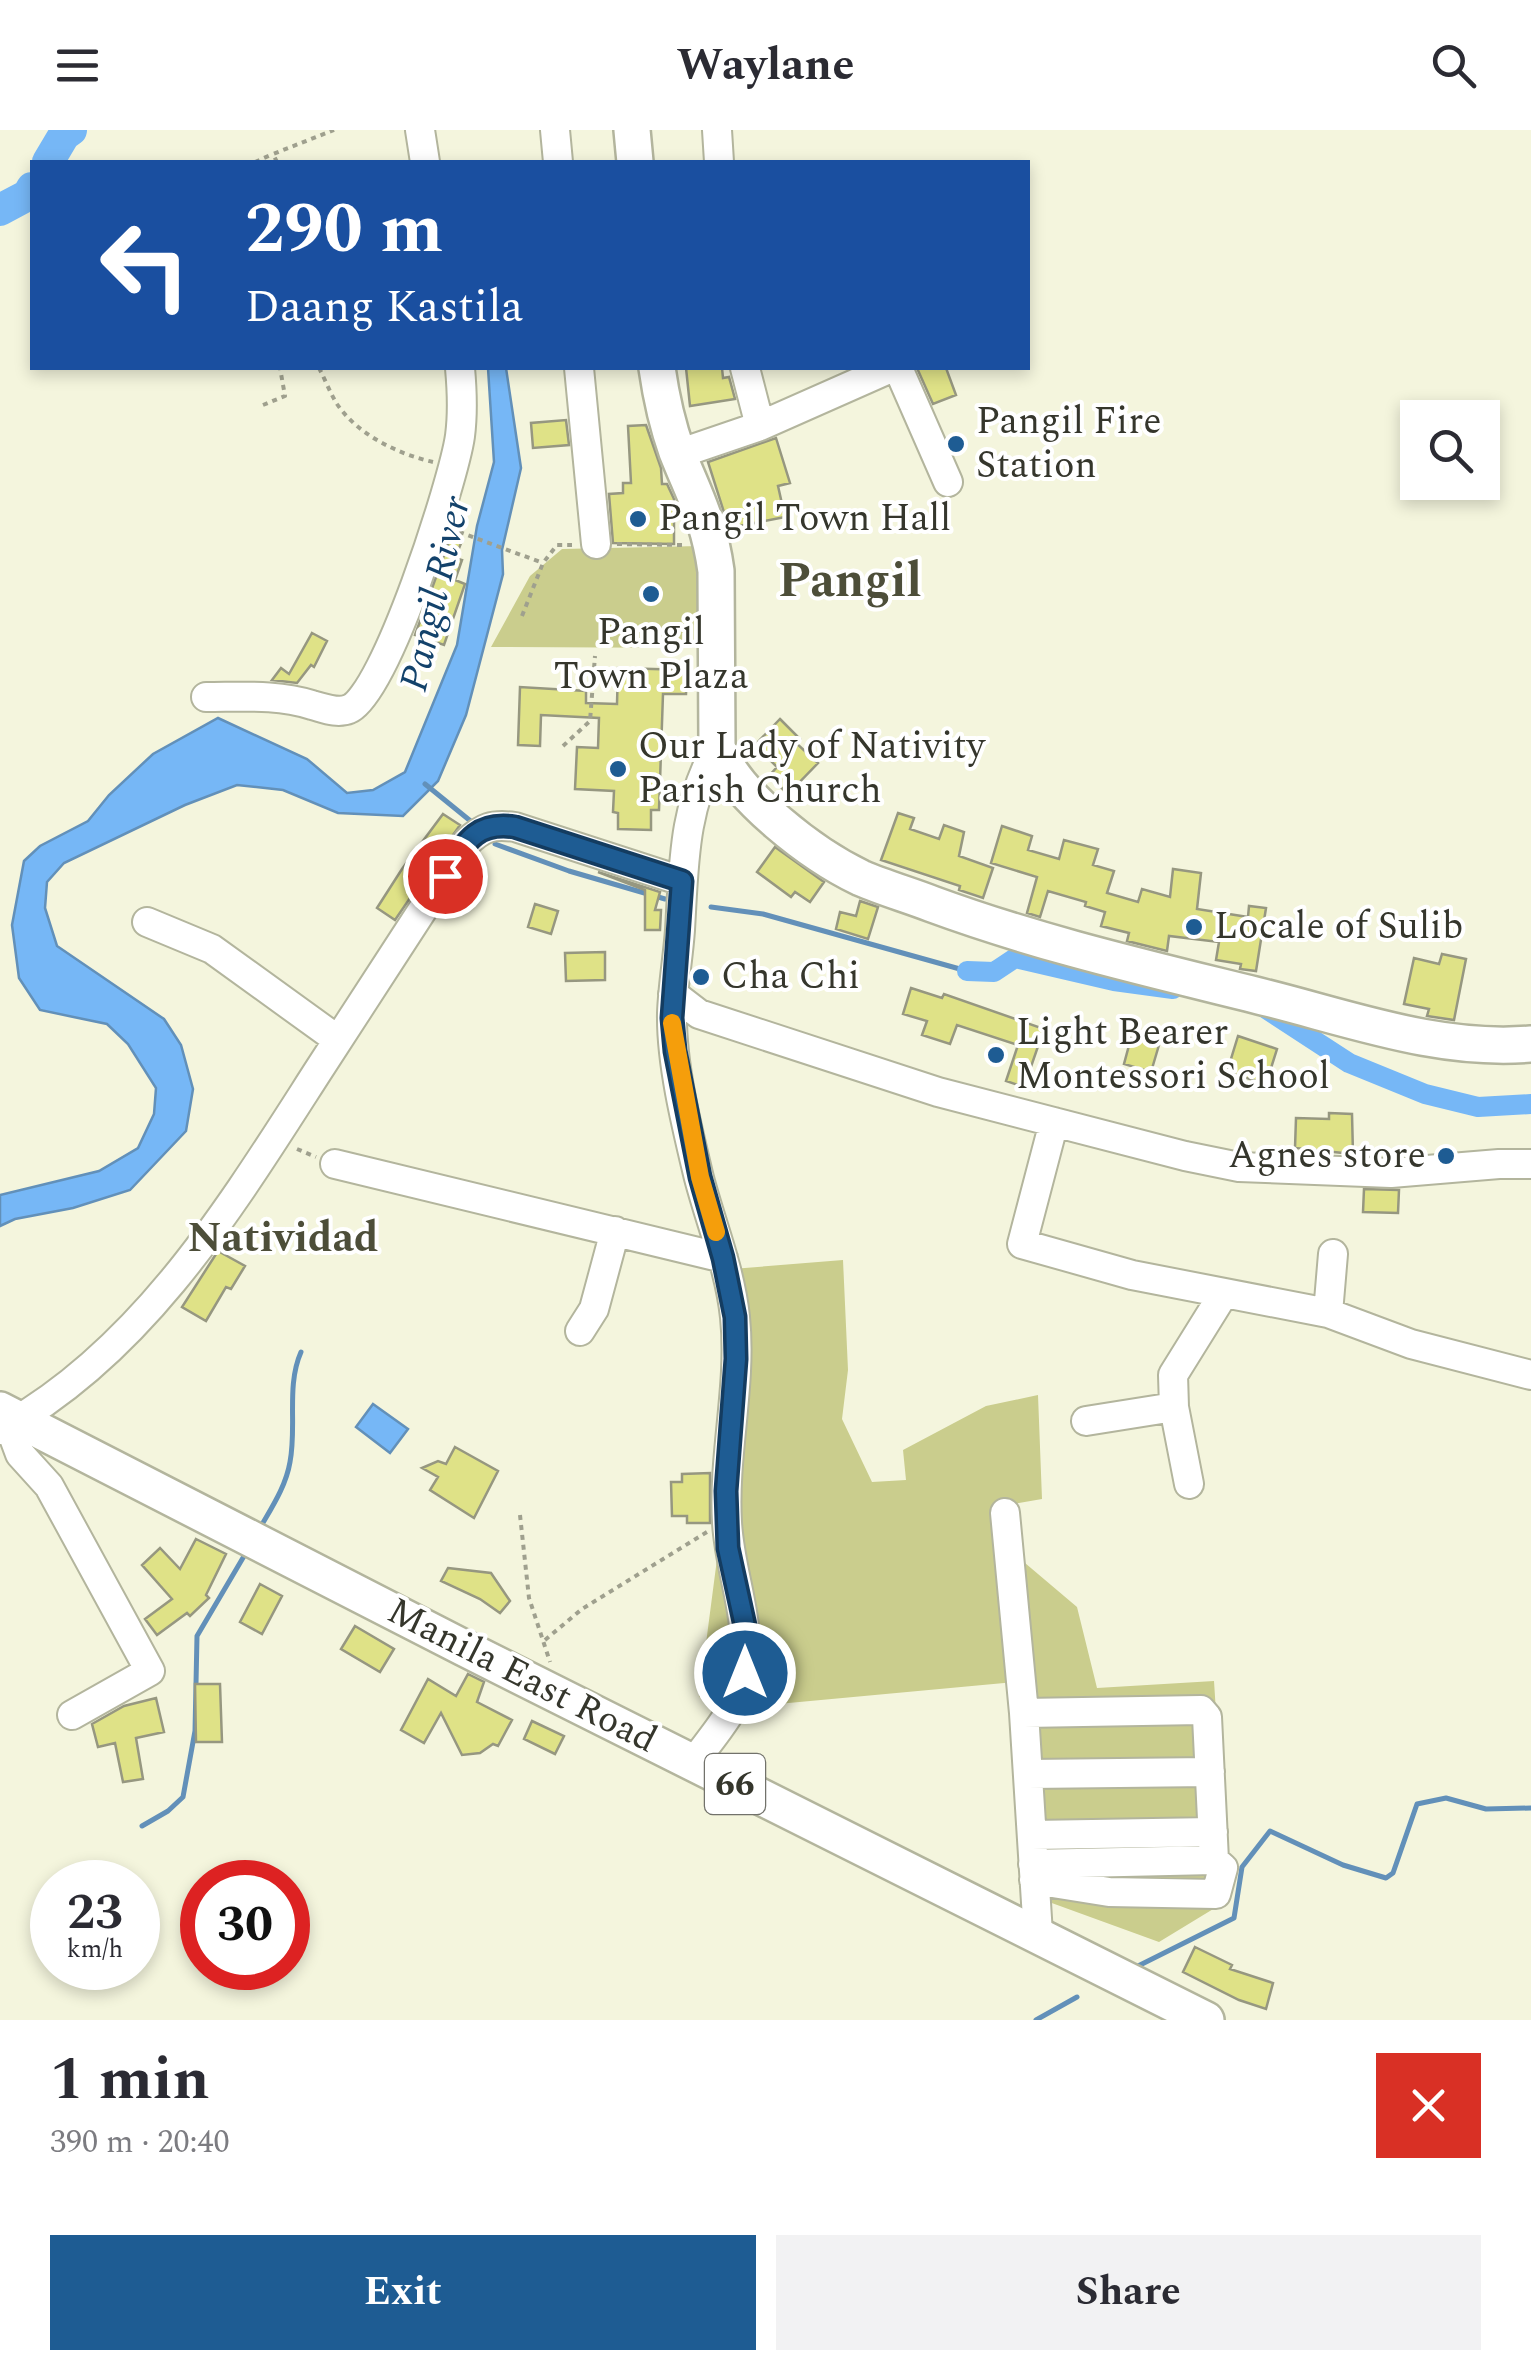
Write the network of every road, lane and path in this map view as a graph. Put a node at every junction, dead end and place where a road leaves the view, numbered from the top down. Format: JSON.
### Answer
{"nodes":[{"id":1,"x":334,"y":130,"type":"edge"},
{"id":2,"x":420,"y":130,"type":"edge"},
{"id":3,"x":555,"y":130,"type":"edge"},
{"id":4,"x":632,"y":130,"type":"edge"},
{"id":5,"x":717,"y":130,"type":"edge"},
{"id":6,"x":273,"y":154,"type":"junction"},
{"id":7,"x":259,"y":160,"type":"edge"},
{"id":8,"x":277,"y":160,"type":"edge"},
{"id":9,"x":425,"y":160,"type":"edge"},
{"id":10,"x":558,"y":160,"type":"edge"},
{"id":11,"x":635,"y":160,"type":"edge"},
{"id":12,"x":720,"y":160,"type":"edge"},
{"id":13,"x":280,"y":370,"type":"edge"},
{"id":14,"x":319,"y":370,"type":"edge"},
{"id":15,"x":460,"y":370,"type":"edge"},
{"id":16,"x":578,"y":370,"type":"edge"},
{"id":17,"x":657,"y":370,"type":"edge"},
{"id":18,"x":746,"y":370,"type":"edge"},
{"id":19,"x":889,"y":370,"type":"edge"},
{"id":20,"x":895,"y":370,"type":"edge"},
{"id":21,"x":263,"y":405,"type":"dead end"},
{"id":22,"x":760,"y":426,"type":"junction"},
{"id":23,"x":678,"y":454,"type":"junction"},
{"id":24,"x":455,"y":464,"type":"junction"},
{"id":25,"x":948,"y":482,"type":"dead end"},
{"id":26,"x":464,"y":534,"type":"dead end"},
{"id":27,"x":712,"y":542,"type":"junction"},
{"id":28,"x":596,"y":544,"type":"junction"},
{"id":29,"x":543,"y":563,"type":"junction"},
{"id":30,"x":522,"y":616,"type":"dead end"},
{"id":31,"x":595,"y":656,"type":"dead end"},
{"id":32,"x":206,"y":697,"type":"dead end"},
{"id":33,"x":563,"y":746,"type":"dead end"},
{"id":34,"x":717,"y":747,"type":"junction"},
{"id":35,"x":682,"y":881,"type":"junction"},
{"id":36,"x":147,"y":922,"type":"dead end"},
{"id":37,"x":673,"y":994,"type":"junction"},
{"id":38,"x":338,"y":1040,"type":"junction"},
{"id":39,"x":1531,"y":1044,"type":"edge"},
{"id":40,"x":1054,"y":1122,"type":"junction"},
{"id":41,"x":274,"y":1140,"type":"junction"},
{"id":42,"x":335,"y":1164,"type":"joint"},
{"id":43,"x":1531,"y":1164,"type":"edge"},
{"id":44,"x":615,"y":1232,"type":"junction"},
{"id":45,"x":1333,"y":1254,"type":"dead end"},
{"id":46,"x":723,"y":1258,"type":"junction"},
{"id":47,"x":1224,"y":1292,"type":"junction"},
{"id":48,"x":1328,"y":1313,"type":"junction"},
{"id":49,"x":580,"y":1331,"type":"dead end"},
{"id":50,"x":1531,"y":1375,"type":"edge"},
{"id":51,"x":1174,"y":1407,"type":"junction"},
{"id":52,"x":6,"y":1420,"type":"edge"},
{"id":53,"x":1086,"y":1421,"type":"dead end"},
{"id":54,"x":1188,"y":1484,"type":"dead end"},
{"id":55,"x":1005,"y":1513,"type":"dead end"},
{"id":56,"x":520,"y":1515,"type":"dead end"},
{"id":57,"x":727,"y":1525,"type":"junction"},
{"id":58,"x":1024,"y":1713,"type":"junction"},
{"id":59,"x":72,"y":1716,"type":"dead end"},
{"id":60,"x":693,"y":1763,"type":"junction"},
{"id":61,"x":1210,"y":1772,"type":"junction"},
{"id":62,"x":1028,"y":1774,"type":"junction"},
{"id":63,"x":1212,"y":1832,"type":"junction"},
{"id":64,"x":1032,"y":1835,"type":"junction"},
{"id":65,"x":1034,"y":1872,"type":"junction"},
{"id":66,"x":1038,"y":1934,"type":"junction"},
{"id":67,"x":1206,"y":2020,"type":"edge"}],
"edges":[{"from":1,"to":6,"type":"path"},
{"from":2,"to":9,"type":"street"},
{"from":3,"to":10,"type":"street"},
{"from":4,"to":11,"type":"main road"},
{"from":5,"to":12,"type":"street"},
{"from":6,"to":7,"type":"path"},
{"from":6,"to":8,"type":"path"},
{"from":13,"to":21,"type":"path"},
{"from":14,"to":24,"type":"path"},
{"from":15,"to":24,"type":"street"},
{"from":16,"to":28,"type":"street"},
{"from":17,"to":23,"type":"main road"},
{"from":18,"to":22,"type":"street"},
{"from":19,"to":22,"type":"street"},
{"from":20,"to":25,"type":"street"},
{"from":22,"to":23,"type":"street"},
{"from":23,"to":27,"type":"main road"},
{"from":24,"to":32,"type":"street"},
{"from":26,"to":29,"type":"path"},
{"from":27,"to":28,"type":"path"},
{"from":27,"to":34,"type":"main road"},
{"from":28,"to":29,"type":"path"},
{"from":29,"to":30,"type":"path"},
{"from":31,"to":33,"type":"path"},
{"from":34,"to":35,"type":"street"},
{"from":34,"to":39,"type":"main road"},
{"from":35,"to":37,"type":"street"},
{"from":35,"to":38,"type":"street"},
{"from":36,"to":38,"type":"street"},
{"from":37,"to":40,"type":"street"},
{"from":37,"to":46,"type":"street"},
{"from":38,"to":41,"type":"street"},
{"from":40,"to":43,"type":"street"},
{"from":40,"to":47,"type":"street"},
{"from":41,"to":42,"type":"path"},
{"from":41,"to":52,"type":"street"},
{"from":42,"to":44,"type":"street"},
{"from":44,"to":46,"type":"street"},
{"from":44,"to":49,"type":"street"},
{"from":45,"to":48,"type":"street"},
{"from":46,"to":57,"type":"street"},
{"from":47,"to":48,"type":"street"},
{"from":47,"to":51,"type":"street"},
{"from":48,"to":50,"type":"street"},
{"from":51,"to":53,"type":"street"},
{"from":51,"to":54,"type":"street"},
{"from":52,"to":59,"type":"street"},
{"from":52,"to":60,"type":"main road","name":"Manila East Road","number":"66"},
{"from":55,"to":58,"type":"street"},
{"from":56,"to":57,"type":"path"},
{"from":57,"to":60,"type":"street"},
{"from":58,"to":61,"type":"street"},
{"from":58,"to":62,"type":"street"},
{"from":60,"to":66,"type":"main road","name":"Manila East Road","number":"66"},
{"from":61,"to":62,"type":"street"},
{"from":61,"to":63,"type":"street"},
{"from":62,"to":64,"type":"street"},
{"from":63,"to":64,"type":"street"},
{"from":63,"to":65,"type":"street"},
{"from":64,"to":65,"type":"street"},
{"from":65,"to":66,"type":"street"},
{"from":66,"to":67,"type":"main road","name":"Manila East Road","number":"66"}]}
